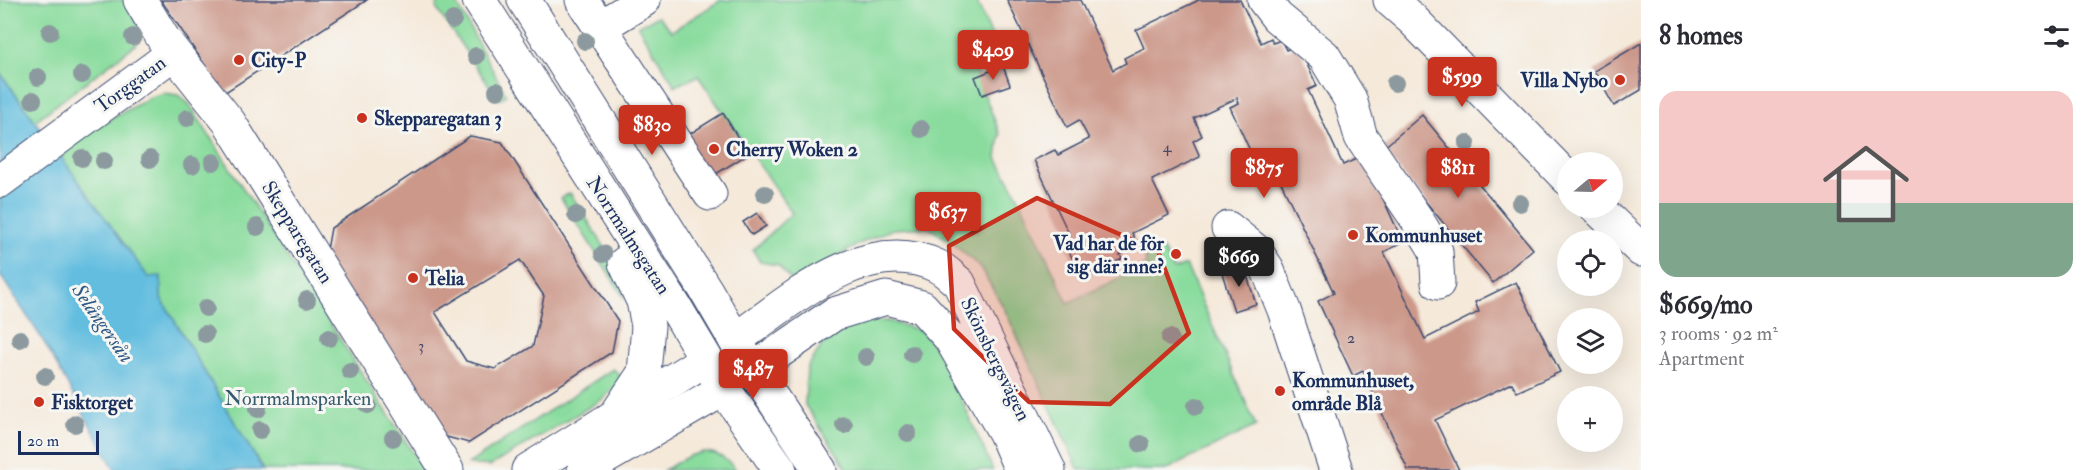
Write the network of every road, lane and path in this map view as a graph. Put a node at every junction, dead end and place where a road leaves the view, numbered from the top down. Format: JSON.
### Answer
{"nodes":[{"id":1,"x":140,"y":0,"type":"edge"},
{"id":2,"x":473,"y":0,"type":"edge"},
{"id":3,"x":479,"y":0,"type":"edge"},
{"id":4,"x":524,"y":0,"type":"edge"},
{"id":5,"x":582,"y":0,"type":"edge"},
{"id":6,"x":644,"y":0,"type":"edge"},
{"id":7,"x":1264,"y":0,"type":"edge"},
{"id":8,"x":1390,"y":0,"type":"edge"},
{"id":9,"x":600,"y":27,"type":"junction"},
{"id":10,"x":174,"y":53,"type":"junction"},
{"id":11,"x":1557,"y":168,"type":"edge"},
{"id":12,"x":0,"y":181,"type":"edge"},
{"id":13,"x":710,"y":194,"type":"dead end"},
{"id":14,"x":1608,"y":218,"type":"edge"},
{"id":15,"x":1228,"y":228,"type":"dead end"},
{"id":16,"x":1641,"y":250,"type":"edge"},
{"id":17,"x":1438,"y":283,"type":"dead end"},
{"id":18,"x":735,"y":340,"type":"junction"},
{"id":19,"x":705,"y":360,"type":"junction"},
{"id":20,"x":754,"y":369,"type":"junction"},
{"id":21,"x":724,"y":389,"type":"junction"},
{"id":22,"x":614,"y":418,"type":"junction"},
{"id":23,"x":447,"y":470,"type":"edge"},
{"id":24,"x":528,"y":470,"type":"edge"},
{"id":25,"x":584,"y":470,"type":"edge"},
{"id":26,"x":780,"y":470,"type":"edge"},
{"id":27,"x":820,"y":470,"type":"edge"},
{"id":28,"x":1021,"y":470,"type":"edge"},
{"id":29,"x":1049,"y":470,"type":"edge"},
{"id":30,"x":1336,"y":470,"type":"edge"}],
"edges":[{"from":1,"to":10,"type":"street","name":"Skepparegatan"},
{"from":2,"to":22,"type":"street"},
{"from":3,"to":19,"type":"street","name":"Norrmalmsgatan"},
{"from":4,"to":18,"type":"street","name":"Norrmalmsgatan"},
{"from":5,"to":9,"type":"street"},
{"from":6,"to":9,"type":"street"},
{"from":7,"to":17,"type":"street"},
{"from":8,"to":11,"type":"street"},
{"from":9,"to":13,"type":"street"},
{"from":10,"to":12,"type":"street","name":"Torggatan"},
{"from":10,"to":23,"type":"street","name":"Skepparegatan"},
{"from":14,"to":16,"type":"street"},
{"from":15,"to":30,"type":"street"},
{"from":18,"to":19,"type":"street","name":"Skönsbergsvägen"},
{"from":18,"to":20,"type":"street","name":"Norrmalmsgatan"},
{"from":18,"to":29,"type":"street","name":"Skönsbergsvägen"},
{"from":19,"to":21,"type":"street","name":"Norrmalmsgatan"},
{"from":19,"to":22,"type":"street"},
{"from":20,"to":21,"type":"street","name":"Skönsbergsvägen"},
{"from":20,"to":27,"type":"street","name":"Norrmalmsgatan"},
{"from":20,"to":28,"type":"street","name":"Skönsbergsvägen"},
{"from":21,"to":25,"type":"street"},
{"from":21,"to":26,"type":"street","name":"Norrmalmsgatan"},
{"from":22,"to":24,"type":"street"}]}
